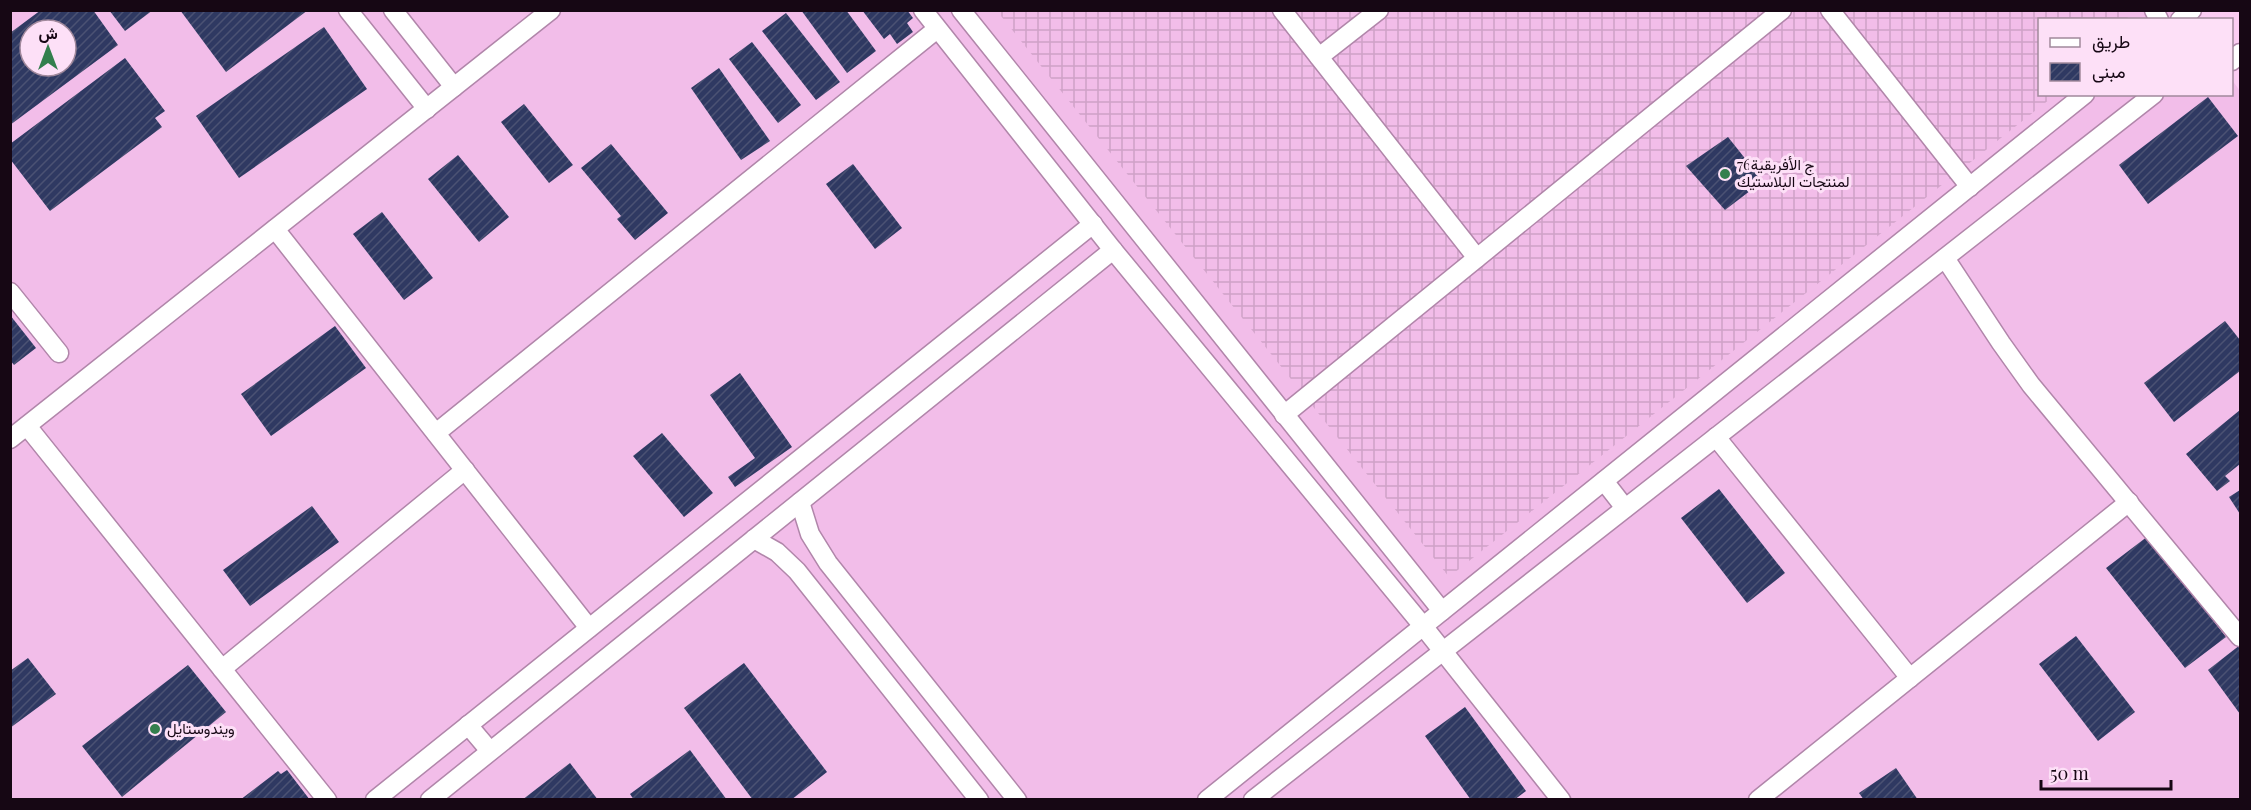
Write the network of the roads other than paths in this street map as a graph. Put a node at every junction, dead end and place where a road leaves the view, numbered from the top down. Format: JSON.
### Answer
{"nodes":[{"id":1,"x":348,"y":10,"type":"edge"},
{"id":2,"x":393,"y":10,"type":"edge"},
{"id":3,"x":551,"y":10,"type":"edge"},
{"id":4,"x":923,"y":10,"type":"edge"},
{"id":5,"x":961,"y":10,"type":"edge"},
{"id":6,"x":1282,"y":10,"type":"edge"},
{"id":7,"x":1378,"y":10,"type":"edge"},
{"id":8,"x":1782,"y":10,"type":"edge"},
{"id":9,"x":1830,"y":10,"type":"edge"},
{"id":10,"x":937,"y":29,"type":"junction"},
{"id":11,"x":1318,"y":57,"type":"junction"},
{"id":12,"x":454,"y":87,"type":"junction"},
{"id":13,"x":2083,"y":96,"type":"edge"},
{"id":14,"x":2151,"y":96,"type":"edge"},
{"id":15,"x":427,"y":109,"type":"junction"},
{"id":16,"x":1970,"y":187,"type":"junction"},
{"id":17,"x":1093,"y":224,"type":"junction"},
{"id":18,"x":275,"y":229,"type":"junction"},
{"id":19,"x":1113,"y":250,"type":"junction"},
{"id":20,"x":1477,"y":258,"type":"junction"},
{"id":21,"x":1945,"y":258,"type":"junction"},
{"id":22,"x":10,"y":292,"type":"edge"},
{"id":23,"x":59,"y":353,"type":"dead end"},
{"id":24,"x":1284,"y":415,"type":"junction"},
{"id":25,"x":27,"y":426,"type":"junction"},
{"id":26,"x":436,"y":433,"type":"junction"},
{"id":27,"x":1716,"y":437,"type":"junction"},
{"id":28,"x":10,"y":440,"type":"edge"},
{"id":29,"x":465,"y":470,"type":"junction"},
{"id":30,"x":1604,"y":481,"type":"junction"},
{"id":31,"x":800,"y":502,"type":"junction"},
{"id":32,"x":2129,"y":502,"type":"junction"},
{"id":33,"x":1625,"y":508,"type":"junction"},
{"id":34,"x":754,"y":539,"type":"junction"},
{"id":35,"x":1442,"y":611,"type":"junction"},
{"id":36,"x":1423,"y":626,"type":"junction"},
{"id":37,"x":590,"y":628,"type":"junction"},
{"id":38,"x":2241,"y":637,"type":"edge"},
{"id":39,"x":1443,"y":651,"type":"junction"},
{"id":40,"x":222,"y":669,"type":"junction"},
{"id":41,"x":1910,"y":678,"type":"junction"},
{"id":42,"x":468,"y":725,"type":"junction"},
{"id":43,"x":490,"y":751,"type":"junction"},
{"id":44,"x":327,"y":800,"type":"edge"},
{"id":45,"x":375,"y":800,"type":"edge"},
{"id":46,"x":429,"y":800,"type":"edge"},
{"id":47,"x":979,"y":800,"type":"edge"},
{"id":48,"x":1017,"y":800,"type":"edge"},
{"id":49,"x":1207,"y":800,"type":"edge"},
{"id":50,"x":1253,"y":800,"type":"edge"},
{"id":51,"x":1561,"y":800,"type":"edge"},
{"id":52,"x":1758,"y":800,"type":"edge"}],
"edges":[{"from":1,"to":15,"type":"street"},
{"from":2,"to":12,"type":"street"},
{"from":3,"to":12,"type":"street"},
{"from":4,"to":10,"type":"street"},
{"from":5,"to":24,"type":"street"},
{"from":6,"to":11,"type":"street"},
{"from":7,"to":11,"type":"street"},
{"from":8,"to":20,"type":"street"},
{"from":9,"to":16,"type":"street"},
{"from":10,"to":17,"type":"street"},
{"from":10,"to":26,"type":"street"},
{"from":11,"to":20,"type":"street"},
{"from":12,"to":15,"type":"street"},
{"from":13,"to":16,"type":"street"},
{"from":14,"to":21,"type":"street"},
{"from":15,"to":18,"type":"street"},
{"from":16,"to":30,"type":"street"},
{"from":17,"to":19,"type":"street"},
{"from":17,"to":37,"type":"street"},
{"from":18,"to":25,"type":"street"},
{"from":18,"to":26,"type":"street"},
{"from":19,"to":31,"type":"street"},
{"from":19,"to":36,"type":"street"},
{"from":20,"to":24,"type":"street"},
{"from":21,"to":27,"type":"street"},
{"from":21,"to":32,"type":"street"},
{"from":22,"to":23,"type":"street"},
{"from":24,"to":35,"type":"street"},
{"from":25,"to":28,"type":"street"},
{"from":25,"to":40,"type":"street"},
{"from":26,"to":29,"type":"street"},
{"from":27,"to":33,"type":"street"},
{"from":27,"to":41,"type":"street"},
{"from":29,"to":37,"type":"street"},
{"from":29,"to":40,"type":"street"},
{"from":30,"to":33,"type":"street"},
{"from":30,"to":35,"type":"street"},
{"from":31,"to":34,"type":"street"},
{"from":31,"to":48,"type":"street"},
{"from":32,"to":38,"type":"street"},
{"from":32,"to":41,"type":"street"},
{"from":33,"to":39,"type":"street"},
{"from":34,"to":43,"type":"street"},
{"from":34,"to":47,"type":"street"},
{"from":35,"to":36,"type":"street"},
{"from":36,"to":39,"type":"street"},
{"from":36,"to":49,"type":"street"},
{"from":37,"to":42,"type":"street"},
{"from":39,"to":50,"type":"street"},
{"from":39,"to":51,"type":"street"},
{"from":40,"to":44,"type":"street"},
{"from":41,"to":52,"type":"street"},
{"from":42,"to":43,"type":"street"},
{"from":42,"to":45,"type":"street"},
{"from":43,"to":46,"type":"street"}]}
